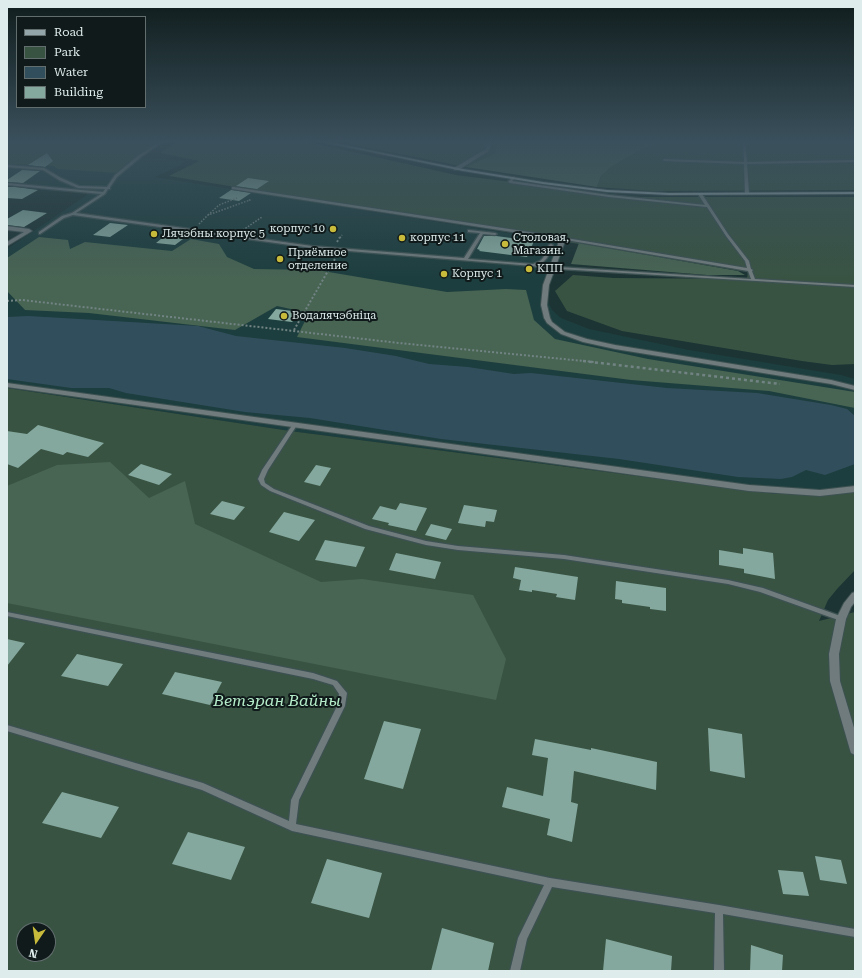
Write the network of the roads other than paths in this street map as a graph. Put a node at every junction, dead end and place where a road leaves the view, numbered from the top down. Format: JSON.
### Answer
{"nodes":[{"id":1,"x":35,"y":187,"type":"edge"},
{"id":2,"x":89,"y":187,"type":"edge"},
{"id":3,"x":542,"y":187,"type":"edge"},
{"id":4,"x":575,"y":187,"type":"edge"},
{"id":5,"x":747,"y":187,"type":"edge"},
{"id":6,"x":109,"y":188,"type":"joint"},
{"id":7,"x":234,"y":188,"type":"dead end"},
{"id":8,"x":104,"y":193,"type":"junction"},
{"id":9,"x":747,"y":193,"type":"junction"},
{"id":10,"x":855,"y":193,"type":"edge"},
{"id":11,"x":700,"y":194,"type":"junction"},
{"id":12,"x":708,"y":206,"type":"junction"},
{"id":13,"x":73,"y":214,"type":"junction"},
{"id":14,"x":7,"y":228,"type":"edge"},
{"id":15,"x":469,"y":231,"type":"dead end"},
{"id":16,"x":40,"y":233,"type":"dead end"},
{"id":17,"x":482,"y":233,"type":"junction"},
{"id":18,"x":495,"y":234,"type":"dead end"},
{"id":19,"x":560,"y":238,"type":"junction"},
{"id":20,"x":7,"y":244,"type":"edge"},
{"id":21,"x":550,"y":245,"type":"dead end"},
{"id":22,"x":465,"y":260,"type":"junction"},
{"id":23,"x":533,"y":265,"type":"junction"},
{"id":24,"x":552,"y":267,"type":"junction"},
{"id":25,"x":751,"y":270,"type":"junction"},
{"id":26,"x":753,"y":280,"type":"junction"},
{"id":27,"x":855,"y":286,"type":"edge"},
{"id":28,"x":7,"y":385,"type":"edge"},
{"id":29,"x":855,"y":388,"type":"edge"},
{"id":30,"x":295,"y":425,"type":"junction"},
{"id":31,"x":855,"y":489,"type":"edge"},
{"id":32,"x":855,"y":595,"type":"edge"},
{"id":33,"x":7,"y":614,"type":"edge"},
{"id":34,"x":841,"y":618,"type":"junction"},
{"id":35,"x":7,"y":728,"type":"edge"},
{"id":36,"x":855,"y":750,"type":"edge"},
{"id":37,"x":292,"y":827,"type":"junction"},
{"id":38,"x":550,"y":882,"type":"junction"},
{"id":39,"x":719,"y":909,"type":"junction"},
{"id":40,"x":855,"y":933,"type":"edge"},
{"id":41,"x":515,"y":971,"type":"edge"},
{"id":42,"x":719,"y":971,"type":"edge"}],
"edges":[{"from":1,"to":8,"type":"lane"},
{"from":2,"to":6,"type":"lane"},
{"from":3,"to":12,"type":"lane"},
{"from":4,"to":11,"type":"street"},
{"from":5,"to":9,"type":"lane"},
{"from":6,"to":8,"type":"lane"},
{"from":7,"to":19,"type":"street"},
{"from":8,"to":13,"type":"lane"},
{"from":9,"to":10,"type":"street"},
{"from":9,"to":11,"type":"street"},
{"from":11,"to":12,"type":"lane"},
{"from":12,"to":25,"type":"lane"},
{"from":13,"to":16,"type":"lane"},
{"from":13,"to":22,"type":"lane"},
{"from":14,"to":20,"type":"street"},
{"from":15,"to":17,"type":"lane"},
{"from":17,"to":18,"type":"lane"},
{"from":17,"to":22,"type":"lane"},
{"from":19,"to":24,"type":"street"},
{"from":19,"to":25,"type":"lane"},
{"from":21,"to":23,"type":"lane"},
{"from":22,"to":23,"type":"lane"},
{"from":23,"to":24,"type":"lane"},
{"from":24,"to":26,"type":"lane"},
{"from":24,"to":29,"type":"street"},
{"from":25,"to":26,"type":"lane"},
{"from":26,"to":27,"type":"lane"},
{"from":28,"to":30,"type":"street"},
{"from":30,"to":31,"type":"street"},
{"from":30,"to":34,"type":"lane"},
{"from":32,"to":34,"type":"street"},
{"from":33,"to":37,"type":"lane"},
{"from":34,"to":36,"type":"street"},
{"from":35,"to":37,"type":"lane"},
{"from":37,"to":38,"type":"lane"},
{"from":38,"to":39,"type":"lane"},
{"from":38,"to":41,"type":"lane"},
{"from":39,"to":40,"type":"lane"},
{"from":39,"to":42,"type":"lane"}]}
